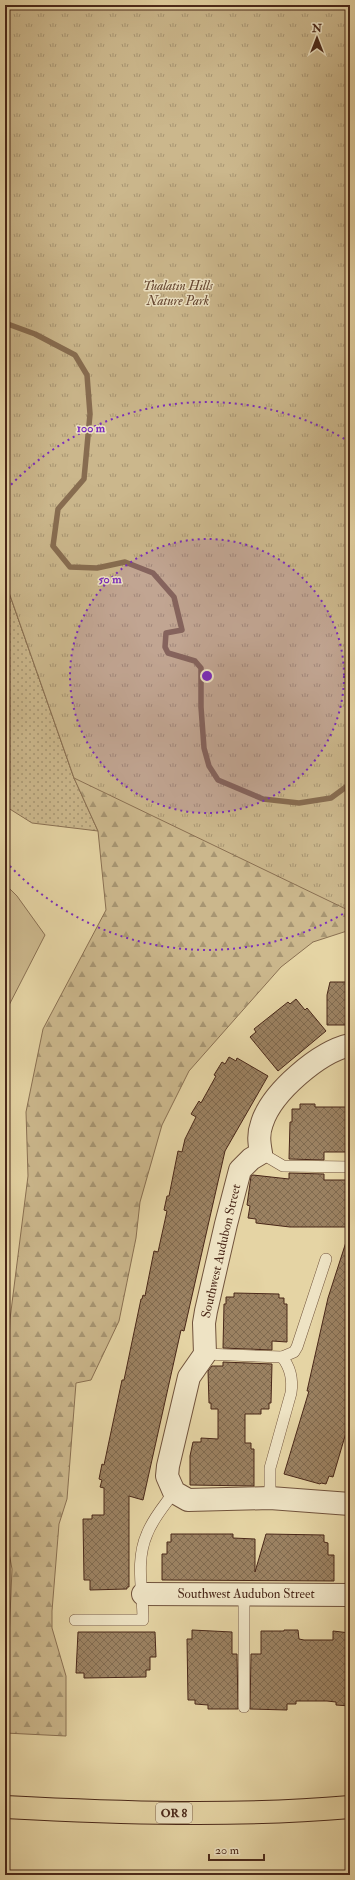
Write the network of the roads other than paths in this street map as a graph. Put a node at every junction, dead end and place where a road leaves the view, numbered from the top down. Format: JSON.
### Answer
{"nodes":[{"id":1,"x":350,"y":1045,"type":"edge"},
{"id":2,"x":261,"y":1153,"type":"junction"},
{"id":3,"x":350,"y":1167,"type":"edge"},
{"id":4,"x":326,"y":1259,"type":"dead end"},
{"id":5,"x":205,"y":1354,"type":"junction"},
{"id":6,"x":282,"y":1357,"type":"junction"},
{"id":7,"x":174,"y":1492,"type":"junction"},
{"id":8,"x":270,"y":1498,"type":"junction"},
{"id":9,"x":350,"y":1504,"type":"edge"},
{"id":10,"x":143,"y":1594,"type":"junction"},
{"id":11,"x":244,"y":1594,"type":"junction"},
{"id":12,"x":350,"y":1595,"type":"edge"},
{"id":13,"x":75,"y":1620,"type":"dead end"},
{"id":14,"x":244,"y":1707,"type":"dead end"},
{"id":15,"x":5,"y":1807,"type":"edge"},
{"id":16,"x":350,"y":1807,"type":"edge"}],
"edges":[{"from":1,"to":2,"type":"street"},
{"from":2,"to":3,"type":"lane"},
{"from":2,"to":5,"type":"street","name":"Southwest Audubon Street"},
{"from":4,"to":6,"type":"lane"},
{"from":5,"to":6,"type":"lane"},
{"from":5,"to":7,"type":"street"},
{"from":6,"to":8,"type":"lane"},
{"from":7,"to":8,"type":"street"},
{"from":7,"to":10,"type":"lane"},
{"from":8,"to":9,"type":"street"},
{"from":10,"to":11,"type":"street","name":"Southwest Audubon Street"},
{"from":10,"to":13,"type":"lane"},
{"from":11,"to":12,"type":"street","name":"Southwest Audubon Street"},
{"from":11,"to":14,"type":"lane"},
{"from":15,"to":16,"type":"main road","number":"OR 8"}]}
